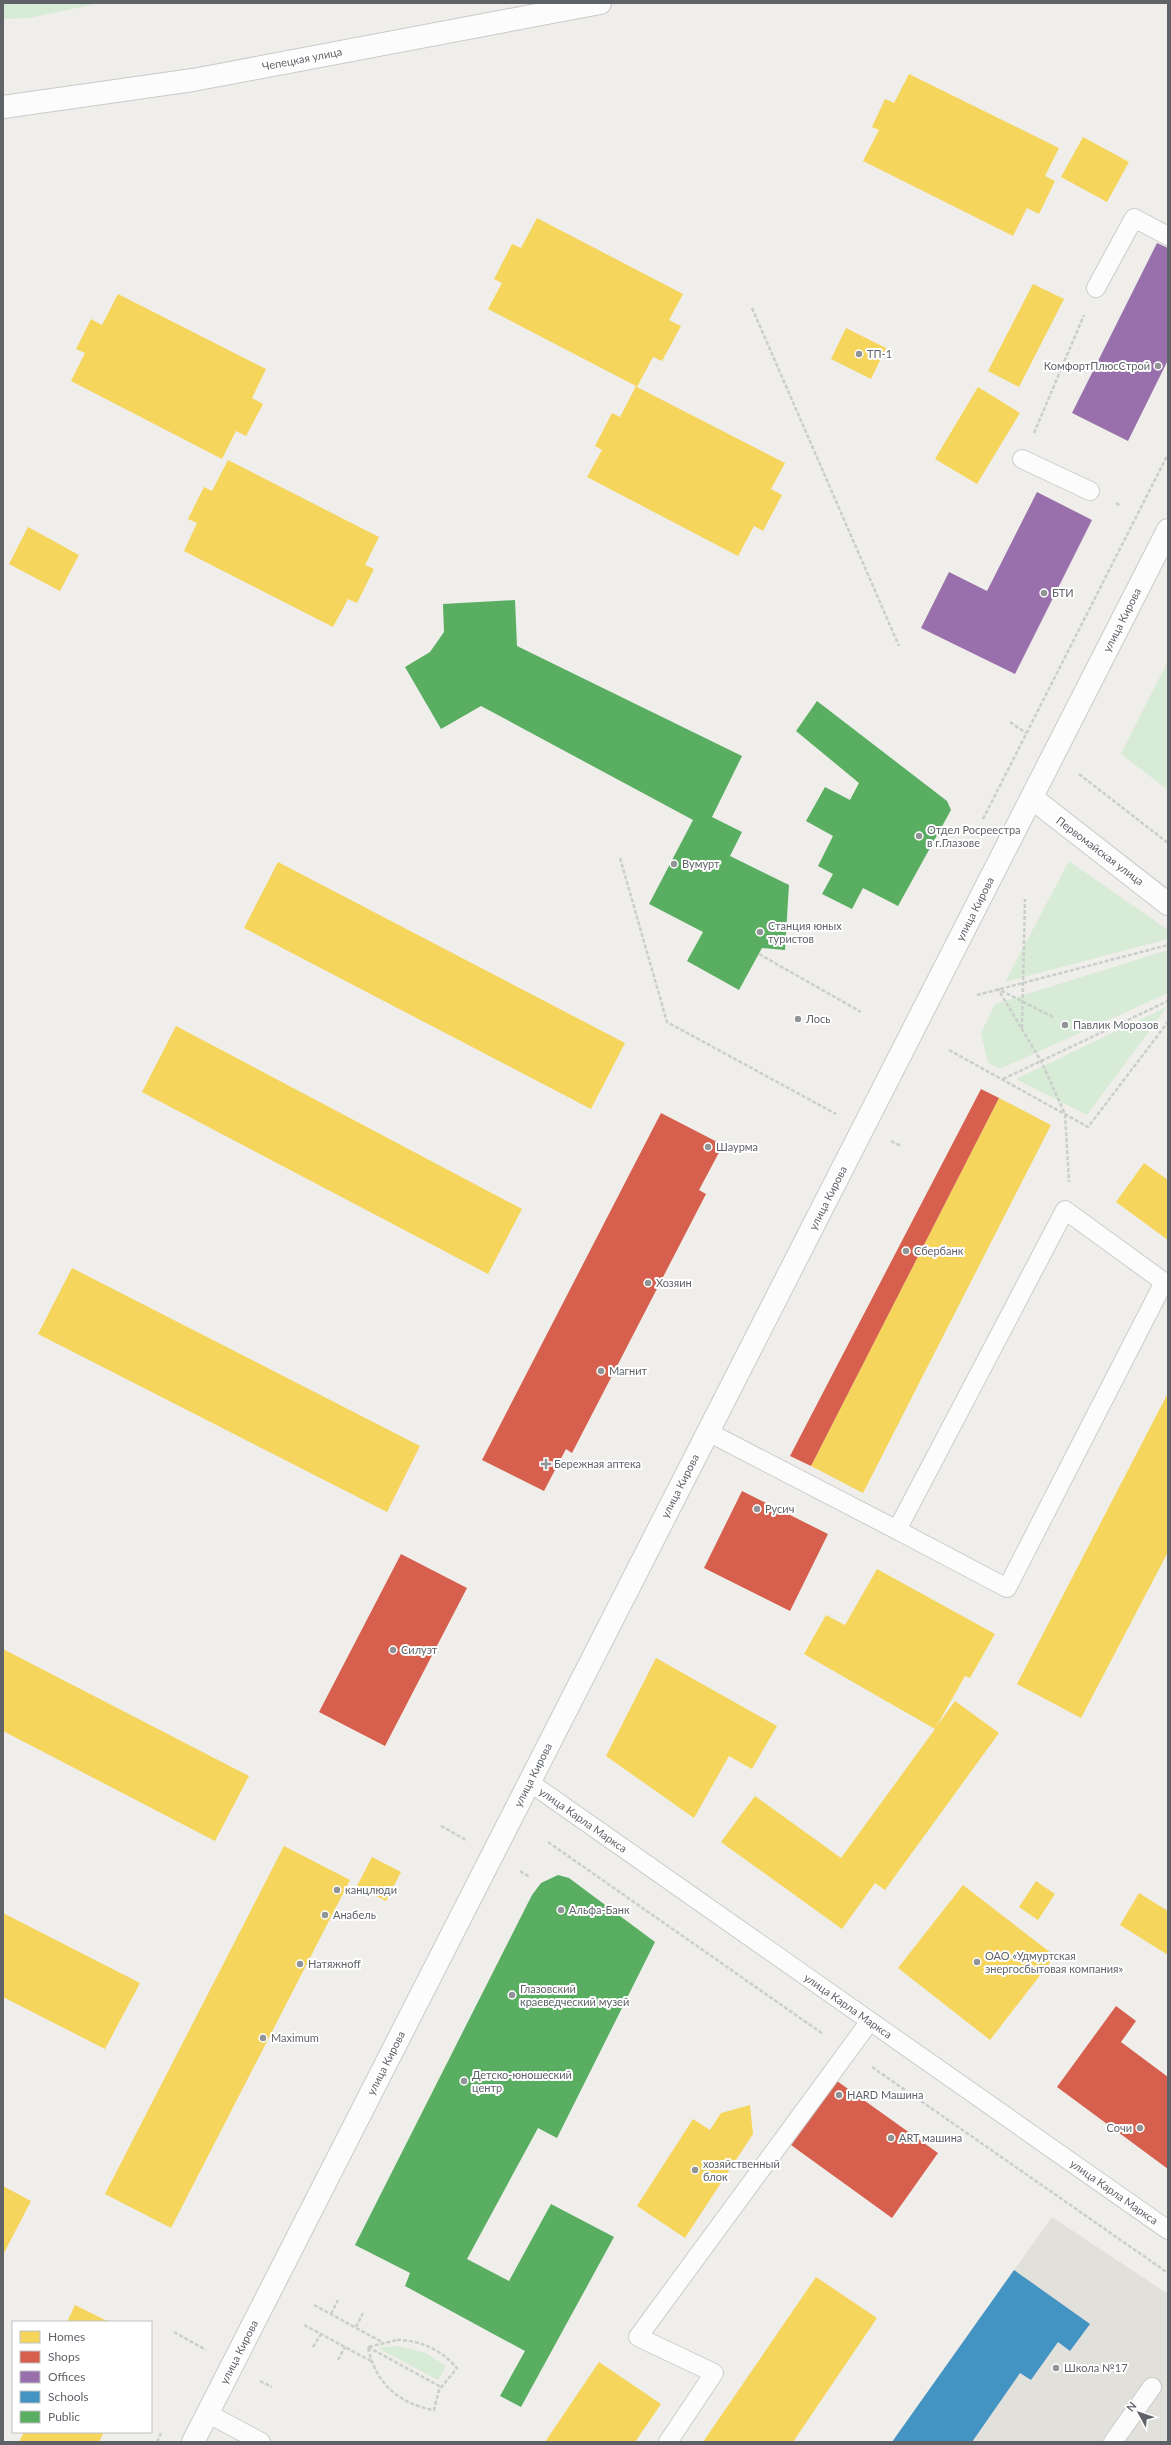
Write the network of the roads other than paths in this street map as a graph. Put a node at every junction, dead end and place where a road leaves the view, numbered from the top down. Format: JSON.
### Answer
{"nodes":[{"id":1,"x":600,"y":3,"type":"edge"},
{"id":2,"x":3,"y":107,"type":"edge"},
{"id":3,"x":1168,"y":236,"type":"edge"},
{"id":4,"x":1096,"y":288,"type":"road end"},
{"id":5,"x":1022,"y":459,"type":"road end"},
{"id":6,"x":1090,"y":491,"type":"dead end"},
{"id":7,"x":1168,"y":531,"type":"edge"},
{"id":8,"x":1032,"y":798,"type":"junction"},
{"id":9,"x":1168,"y":904,"type":"edge"},
{"id":10,"x":708,"y":1432,"type":"junction"},
{"id":11,"x":897,"y":1530,"type":"junction"},
{"id":12,"x":529,"y":1782,"type":"junction"},
{"id":13,"x":870,"y":2021,"type":"junction"},
{"id":14,"x":1168,"y":2230,"type":"edge"},
{"id":15,"x":1152,"y":2387,"type":"dead end"},
{"id":16,"x":207,"y":2413,"type":"junction"},
{"id":17,"x":192,"y":2442,"type":"edge"},
{"id":18,"x":261,"y":2442,"type":"edge"},
{"id":19,"x":668,"y":2442,"type":"edge"},
{"id":20,"x":1113,"y":2442,"type":"edge"}],
"edges":[{"from":1,"to":2,"type":"main road","name":"Чепецкая улица"},
{"from":3,"to":4,"type":"lane"},
{"from":5,"to":6,"type":"lane"},
{"from":7,"to":8,"type":"main road","name":"улица Кирова"},
{"from":8,"to":9,"type":"main road","name":"Первомайская улица"},
{"from":8,"to":10,"type":"main road","name":"улица Кирова"},
{"from":10,"to":11,"type":"lane"},
{"from":10,"to":12,"type":"main road","name":"улица Кирова"},
{"from":11,"to":11,"type":"lane"},
{"from":12,"to":13,"type":"lane","name":"улица Карла Маркса"},
{"from":12,"to":16,"type":"main road","name":"улица Кирова"},
{"from":13,"to":14,"type":"lane","name":"улица Карла Маркса"},
{"from":13,"to":19,"type":"lane"},
{"from":15,"to":20,"type":"lane"},
{"from":16,"to":17,"type":"main road","name":"улица Кирова"},
{"from":16,"to":18,"type":"lane"}]}
